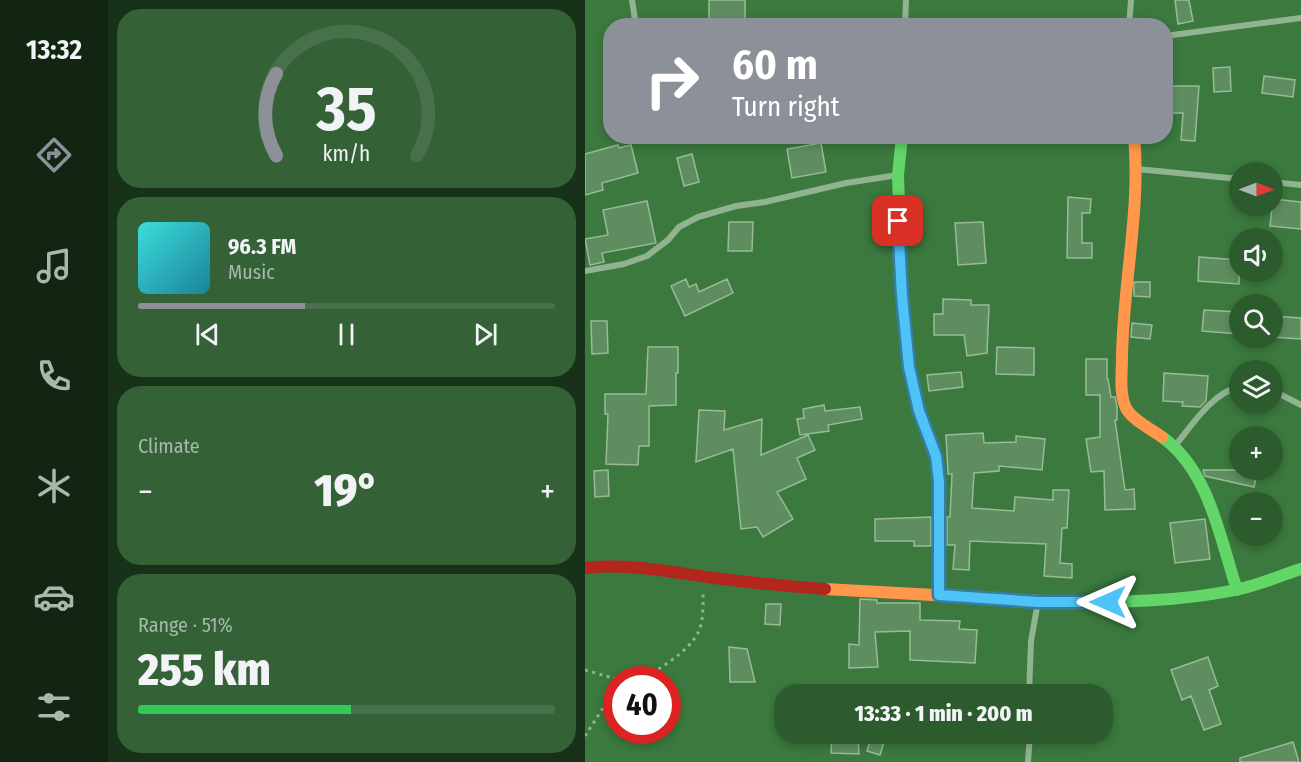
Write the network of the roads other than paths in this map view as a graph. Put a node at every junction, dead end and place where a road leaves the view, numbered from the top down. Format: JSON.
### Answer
{"nodes":[{"id":1,"x":632,"y":0,"type":"edge"},
{"id":2,"x":1131,"y":0,"type":"edge"},
{"id":3,"x":904,"y":1,"type":"edge"},
{"id":4,"x":635,"y":18,"type":"edge"},
{"id":5,"x":905,"y":18,"type":"edge"},
{"id":6,"x":1130,"y":18,"type":"edge"},
{"id":7,"x":1301,"y":18,"type":"edge"},
{"id":8,"x":1173,"y":35,"type":"edge"},
{"id":9,"x":903,"y":144,"type":"edge"},
{"id":10,"x":1135,"y":144,"type":"edge"},
{"id":11,"x":1137,"y":170,"type":"junction"},
{"id":12,"x":898,"y":175,"type":"junction"},
{"id":13,"x":1229,"y":178,"type":"edge"},
{"id":14,"x":1283,"y":183,"type":"edge"},
{"id":15,"x":1301,"y":184,"type":"edge"},
{"id":16,"x":585,"y":271,"type":"edge"},
{"id":17,"x":1229,"y":389,"type":"edge"},
{"id":18,"x":1283,"y":396,"type":"edge"},
{"id":19,"x":1301,"y":405,"type":"edge"},
{"id":20,"x":1175,"y":446,"type":"junction"},
{"id":21,"x":585,"y":568,"type":"edge"},
{"id":22,"x":1301,"y":569,"type":"edge"},
{"id":23,"x":1237,"y":590,"type":"junction"},
{"id":24,"x":939,"y":595,"type":"junction"},
{"id":25,"x":1038,"y":602,"type":"junction"},
{"id":26,"x":1029,"y":684,"type":"edge"},
{"id":27,"x":1029,"y":744,"type":"edge"},
{"id":28,"x":1028,"y":762,"type":"edge"}],
"edges":[{"from":1,"to":4,"type":"street"},
{"from":2,"to":6,"type":"street"},
{"from":3,"to":5,"type":"street"},
{"from":7,"to":8,"type":"street"},
{"from":9,"to":12,"type":"street"},
{"from":10,"to":11,"type":"street"},
{"from":11,"to":13,"type":"street"},
{"from":11,"to":20,"type":"street"},
{"from":12,"to":16,"type":"street"},
{"from":12,"to":24,"type":"street"},
{"from":14,"to":15,"type":"street"},
{"from":17,"to":20,"type":"street"},
{"from":18,"to":19,"type":"street"},
{"from":20,"to":23,"type":"street"},
{"from":21,"to":24,"type":"street"},
{"from":22,"to":23,"type":"street"},
{"from":23,"to":25,"type":"street"},
{"from":24,"to":25,"type":"street"},
{"from":25,"to":26,"type":"street"},
{"from":27,"to":28,"type":"street"}]}
